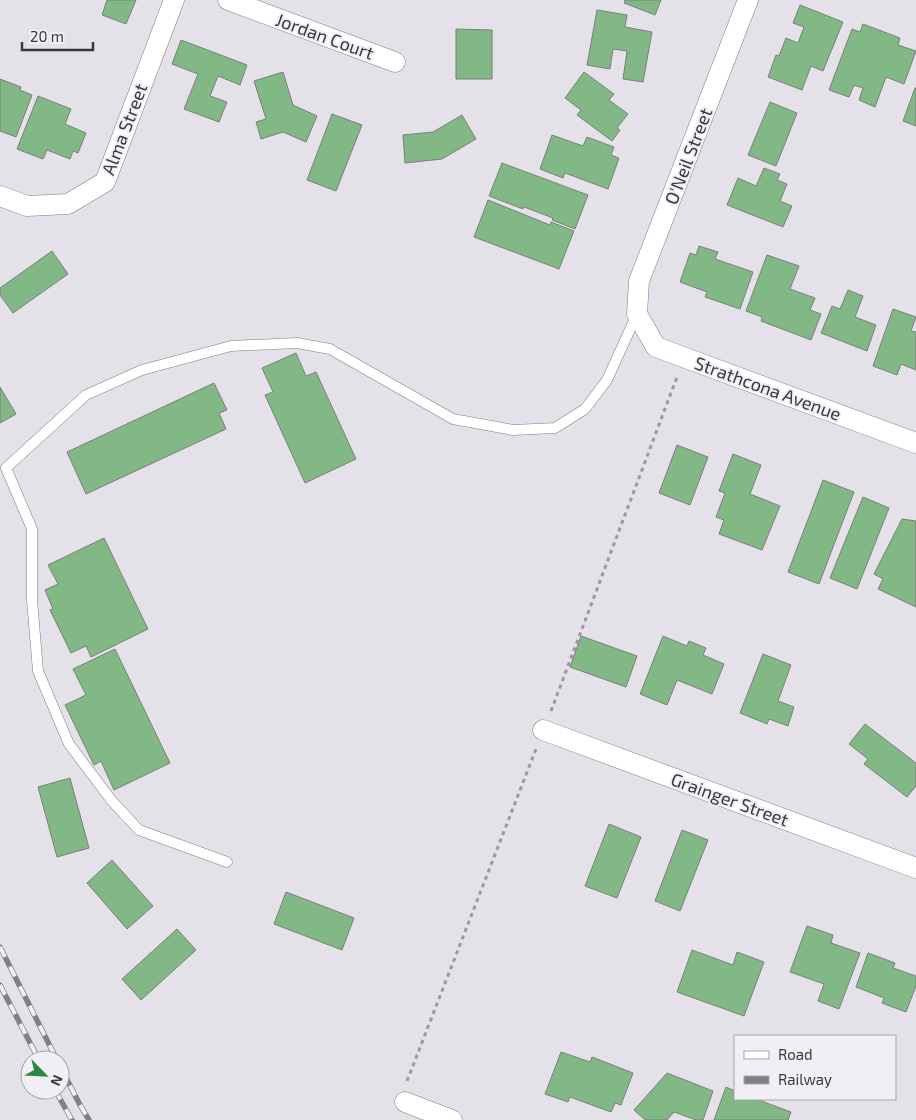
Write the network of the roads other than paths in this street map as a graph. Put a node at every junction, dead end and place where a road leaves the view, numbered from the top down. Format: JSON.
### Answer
{"nodes":[{"id":1,"x":174,"y":0,"type":"edge"},
{"id":2,"x":228,"y":0,"type":"edge"},
{"id":3,"x":748,"y":0,"type":"edge"},
{"id":4,"x":394,"y":62,"type":"dead end"},
{"id":5,"x":0,"y":196,"type":"edge"},
{"id":6,"x":637,"y":314,"type":"junction"},
{"id":7,"x":916,"y":443,"type":"edge"},
{"id":8,"x":544,"y":730,"type":"dead end"},
{"id":9,"x":227,"y":862,"type":"dead end"},
{"id":10,"x":916,"y":868,"type":"edge"},
{"id":11,"x":404,"y":1102,"type":"dead end"},
{"id":12,"x":452,"y":1120,"type":"edge"}],
"edges":[{"from":1,"to":5,"type":"street","name":"Alma Street"},
{"from":2,"to":4,"type":"street","name":"Jordan Court"},
{"from":3,"to":6,"type":"street","name":"O'Neil Street"},
{"from":6,"to":7,"type":"street","name":"Strathcona Avenue"},
{"from":6,"to":9,"type":"lane"},
{"from":8,"to":10,"type":"street","name":"Grainger Street"},
{"from":11,"to":12,"type":"street"}]}
